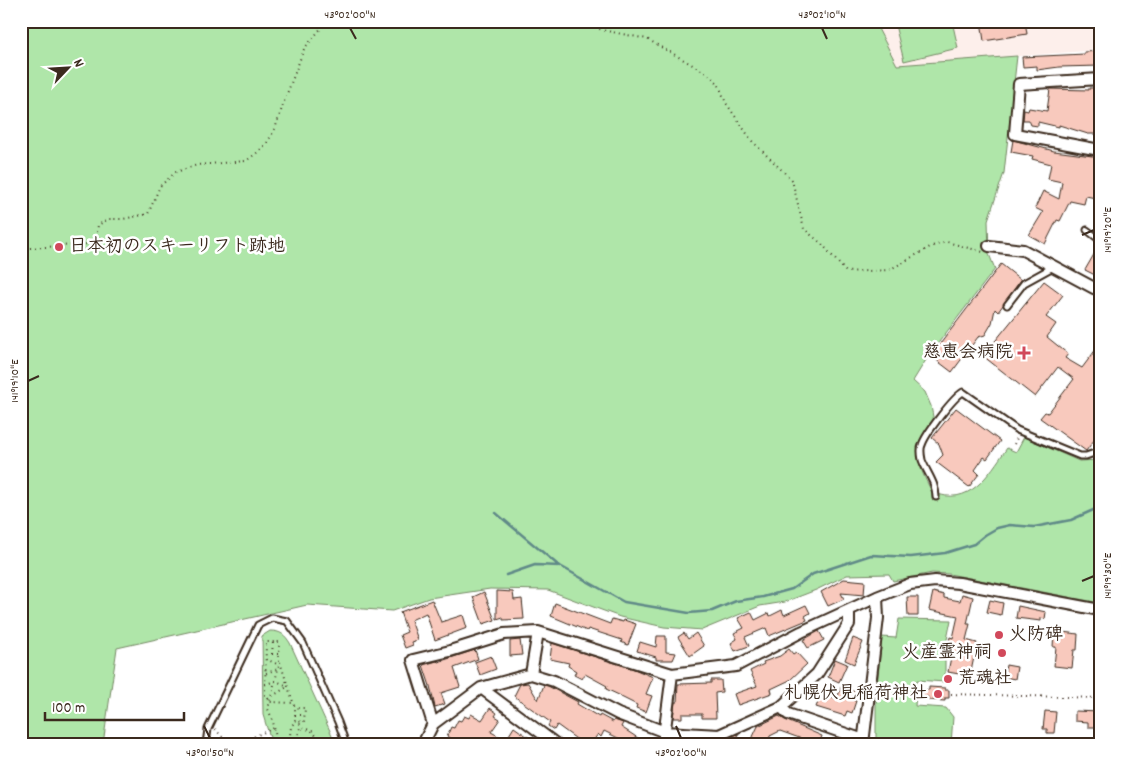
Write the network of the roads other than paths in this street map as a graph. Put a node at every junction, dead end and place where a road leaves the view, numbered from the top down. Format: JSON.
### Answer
{"nodes":[{"id":1,"x":1100,"y":79,"type":"edge"},
{"id":2,"x":1100,"y":150,"type":"edge"},
{"id":3,"x":1087,"y":230,"type":"dead end"},
{"id":4,"x":1100,"y":240,"type":"edge"},
{"id":5,"x":989,"y":246,"type":"road end"},
{"id":6,"x":1053,"y":266,"type":"junction"},
{"id":7,"x":1100,"y":290,"type":"edge"},
{"id":8,"x":1007,"y":305,"type":"dead end"},
{"id":9,"x":1100,"y":450,"type":"edge"},
{"id":10,"x":936,"y":497,"type":"dead end"},
{"id":11,"x":877,"y":597,"type":"junction"},
{"id":12,"x":849,"y":610,"type":"junction"},
{"id":13,"x":1100,"y":610,"type":"edge"},
{"id":14,"x":538,"y":632,"type":"junction"},
{"id":15,"x":530,"y":674,"type":"junction"},
{"id":16,"x":672,"y":674,"type":"junction"},
{"id":17,"x":481,"y":688,"type":"junction"},
{"id":18,"x":780,"y":707,"type":"junction"},
{"id":19,"x":433,"y":724,"type":"junction"},
{"id":20,"x":665,"y":732,"type":"junction"},
{"id":21,"x":864,"y":742,"type":"edge"},
{"id":22,"x":206,"y":744,"type":"edge"},
{"id":23,"x":346,"y":744,"type":"edge"},
{"id":24,"x":423,"y":744,"type":"edge"},
{"id":25,"x":556,"y":744,"type":"edge"},
{"id":26,"x":663,"y":744,"type":"edge"}],
"edges":[{"from":1,"to":2,"type":"street"},
{"from":3,"to":4,"type":"lane"},
{"from":5,"to":6,"type":"street"},
{"from":6,"to":7,"type":"street"},
{"from":6,"to":8,"type":"lane"},
{"from":9,"to":10,"type":"lane"},
{"from":11,"to":12,"type":"street"},
{"from":11,"to":13,"type":"street"},
{"from":11,"to":21,"type":"street"},
{"from":12,"to":16,"type":"street"},
{"from":12,"to":18,"type":"street"},
{"from":14,"to":15,"type":"street"},
{"from":14,"to":16,"type":"street"},
{"from":14,"to":19,"type":"street"},
{"from":15,"to":17,"type":"street"},
{"from":15,"to":20,"type":"street"},
{"from":16,"to":20,"type":"street"},
{"from":17,"to":19,"type":"street"},
{"from":17,"to":25,"type":"street"},
{"from":18,"to":20,"type":"street"},
{"from":18,"to":21,"type":"street"},
{"from":19,"to":24,"type":"street"},
{"from":20,"to":26,"type":"street"},
{"from":22,"to":23,"type":"lane"}]}
